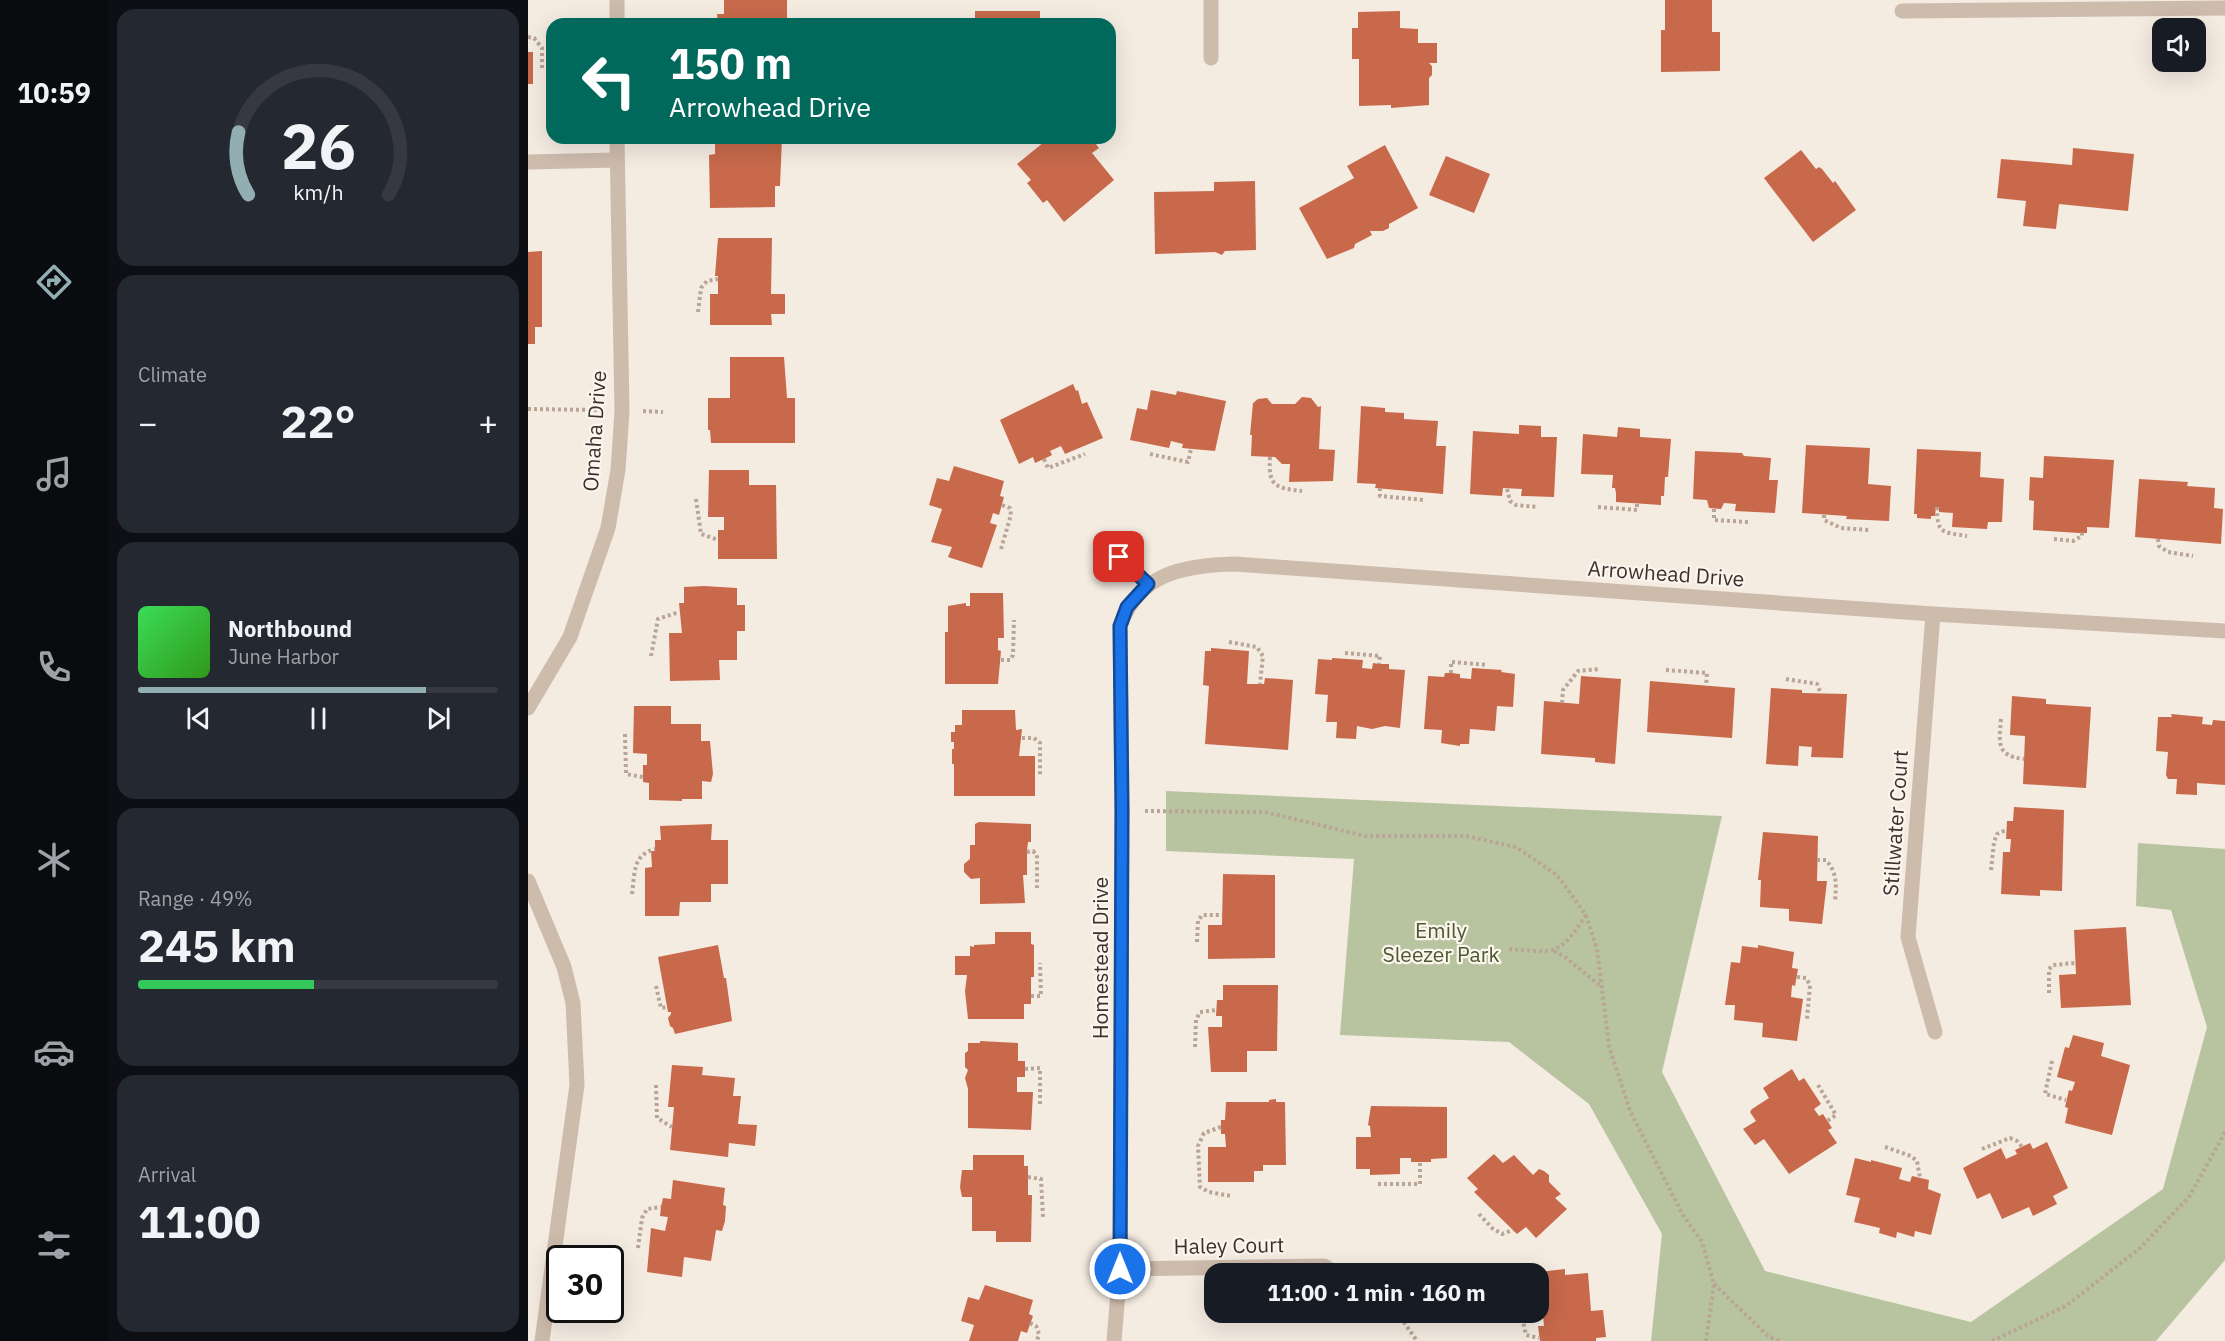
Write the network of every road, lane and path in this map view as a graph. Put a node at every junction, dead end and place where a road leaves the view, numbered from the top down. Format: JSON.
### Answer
{"nodes":[{"id":1,"x":616,"y":0,"type":"edge"},
{"id":2,"x":1211,"y":0,"type":"edge"},
{"id":3,"x":2225,"y":8,"type":"edge"},
{"id":4,"x":1902,"y":11,"type":"dead end"},
{"id":5,"x":617,"y":18,"type":"edge"},
{"id":6,"x":528,"y":37,"type":"edge"},
{"id":7,"x":1211,"y":58,"type":"dead end"},
{"id":8,"x":542,"y":68,"type":"dead end"},
{"id":9,"x":617,"y":144,"type":"edge"},
{"id":10,"x":617,"y":160,"type":"junction"},
{"id":11,"x":528,"y":162,"type":"edge"},
{"id":12,"x":718,"y":279,"type":"dead end"},
{"id":13,"x":698,"y":312,"type":"dead end"},
{"id":14,"x":528,"y":409,"type":"edge"},
{"id":15,"x":600,"y":410,"type":"dead end"},
{"id":16,"x":643,"y":411,"type":"dead end"},
{"id":17,"x":663,"y":411,"type":"dead end"},
{"id":18,"x":1191,"y":449,"type":"dead end"},
{"id":19,"x":1084,"y":453,"type":"dead end"},
{"id":20,"x":1150,"y":454,"type":"dead end"},
{"id":21,"x":1269,"y":457,"type":"dead end"},
{"id":22,"x":1044,"y":459,"type":"dead end"},
{"id":23,"x":1380,"y":488,"type":"dead end"},
{"id":24,"x":1507,"y":489,"type":"dead end"},
{"id":25,"x":1302,"y":491,"type":"dead end"},
{"id":26,"x":696,"y":499,"type":"dead end"},
{"id":27,"x":1424,"y":500,"type":"dead end"},
{"id":28,"x":1637,"y":504,"type":"dead end"},
{"id":29,"x":1002,"y":505,"type":"dead end"},
{"id":30,"x":1538,"y":507,"type":"dead end"},
{"id":31,"x":1598,"y":507,"type":"dead end"},
{"id":32,"x":1937,"y":507,"type":"dead end"},
{"id":33,"x":1714,"y":509,"type":"dead end"},
{"id":34,"x":1824,"y":515,"type":"dead end"},
{"id":35,"x":1748,"y":522,"type":"dead end"},
{"id":36,"x":1869,"y":530,"type":"dead end"},
{"id":37,"x":2082,"y":532,"type":"dead end"},
{"id":38,"x":1967,"y":536,"type":"dead end"},
{"id":39,"x":2054,"y":539,"type":"dead end"},
{"id":40,"x":2158,"y":539,"type":"dead end"},
{"id":41,"x":718,"y":540,"type":"dead end"},
{"id":42,"x":1001,"y":549,"type":"dead end"},
{"id":43,"x":2193,"y":556,"type":"dead end"},
{"id":44,"x":1119,"y":557,"type":"dead end"},
{"id":45,"x":1148,"y":584,"type":"junction"},
{"id":46,"x":679,"y":612,"type":"dead end"},
{"id":47,"x":1933,"y":614,"type":"junction"},
{"id":48,"x":1014,"y":620,"type":"dead end"},
{"id":49,"x":2225,"y":631,"type":"edge"},
{"id":50,"x":1230,"y":642,"type":"dead end"},
{"id":51,"x":1345,"y":653,"type":"dead end"},
{"id":52,"x":651,"y":656,"type":"dead end"},
{"id":53,"x":1001,"y":660,"type":"dead end"},
{"id":54,"x":1379,"y":663,"type":"dead end"},
{"id":55,"x":1487,"y":665,"type":"dead end"},
{"id":56,"x":1600,"y":669,"type":"dead end"},
{"id":57,"x":1666,"y":670,"type":"dead end"},
{"id":58,"x":1451,"y":673,"type":"dead end"},
{"id":59,"x":1786,"y":679,"type":"dead end"},
{"id":60,"x":1260,"y":684,"type":"dead end"},
{"id":61,"x":1706,"y":686,"type":"dead end"},
{"id":62,"x":1821,"y":694,"type":"dead end"},
{"id":63,"x":1562,"y":703,"type":"dead end"},
{"id":64,"x":528,"y":708,"type":"edge"},
{"id":65,"x":2001,"y":719,"type":"dead end"},
{"id":66,"x":625,"y":734,"type":"dead end"},
{"id":67,"x":1022,"y":738,"type":"dead end"},
{"id":68,"x":2024,"y":759,"type":"dead end"},
{"id":69,"x":1040,"y":776,"type":"dead end"},
{"id":70,"x":644,"y":777,"type":"dead end"},
{"id":71,"x":1143,"y":811,"type":"dead end"},
{"id":72,"x":2006,"y":830,"type":"dead end"},
{"id":73,"x":655,"y":849,"type":"dead end"},
{"id":74,"x":1027,"y":852,"type":"dead end"},
{"id":75,"x":1817,"y":860,"type":"dead end"},
{"id":76,"x":1991,"y":870,"type":"dead end"},
{"id":77,"x":528,"y":881,"type":"edge"},
{"id":78,"x":1037,"y":888,"type":"dead end"},
{"id":79,"x":632,"y":894,"type":"dead end"},
{"id":80,"x":1835,"y":902,"type":"dead end"},
{"id":81,"x":1222,"y":915,"type":"dead end"},
{"id":82,"x":1586,"y":915,"type":"junction"},
{"id":83,"x":1197,"y":942,"type":"dead end"},
{"id":84,"x":1509,"y":950,"type":"dead end"},
{"id":85,"x":1554,"y":951,"type":"junction"},
{"id":86,"x":1040,"y":963,"type":"dead end"},
{"id":87,"x":2075,"y":963,"type":"dead end"},
{"id":88,"x":1797,"y":977,"type":"dead end"},
{"id":89,"x":656,"y":986,"type":"dead end"},
{"id":90,"x":1603,"y":988,"type":"junction"},
{"id":91,"x":2049,"y":993,"type":"dead end"},
{"id":92,"x":1031,"y":996,"type":"dead end"},
{"id":93,"x":667,"y":1007,"type":"dead end"},
{"id":94,"x":1217,"y":1010,"type":"dead end"},
{"id":95,"x":1807,"y":1018,"type":"dead end"},
{"id":96,"x":1935,"y":1032,"type":"dead end"},
{"id":97,"x":1195,"y":1047,"type":"dead end"},
{"id":98,"x":2052,"y":1061,"type":"dead end"},
{"id":99,"x":1025,"y":1069,"type":"dead end"},
{"id":100,"x":1818,"y":1084,"type":"dead end"},
{"id":101,"x":656,"y":1085,"type":"dead end"},
{"id":102,"x":2066,"y":1100,"type":"dead end"},
{"id":103,"x":1040,"y":1107,"type":"dead end"},
{"id":104,"x":1827,"y":1121,"type":"dead end"},
{"id":105,"x":672,"y":1126,"type":"dead end"},
{"id":106,"x":1221,"y":1127,"type":"dead end"},
{"id":107,"x":2225,"y":1129,"type":"edge"},
{"id":108,"x":1885,"y":1147,"type":"dead end"},
{"id":109,"x":2022,"y":1147,"type":"dead end"},
{"id":110,"x":1982,"y":1149,"type":"dead end"},
{"id":111,"x":1420,"y":1162,"type":"dead end"},
{"id":112,"x":1028,"y":1177,"type":"dead end"},
{"id":113,"x":1920,"y":1178,"type":"dead end"},
{"id":114,"x":1378,"y":1184,"type":"dead end"},
{"id":115,"x":1231,"y":1196,"type":"dead end"},
{"id":116,"x":661,"y":1207,"type":"dead end"},
{"id":117,"x":1479,"y":1214,"type":"dead end"},
{"id":118,"x":1043,"y":1217,"type":"dead end"},
{"id":119,"x":1513,"y":1230,"type":"dead end"},
{"id":120,"x":638,"y":1248,"type":"dead end"},
{"id":121,"x":1204,"y":1268,"type":"edge"},
{"id":122,"x":1120,"y":1269,"type":"junction"},
{"id":123,"x":1714,"y":1284,"type":"junction"},
{"id":124,"x":1030,"y":1323,"type":"dead end"},
{"id":125,"x":1405,"y":1323,"type":"edge"},
{"id":126,"x":1523,"y":1323,"type":"edge"},
{"id":127,"x":1539,"y":1338,"type":"dead end"},
{"id":128,"x":542,"y":1341,"type":"edge"},
{"id":129,"x":1037,"y":1341,"type":"edge"},
{"id":130,"x":1114,"y":1341,"type":"edge"},
{"id":131,"x":1418,"y":1341,"type":"edge"},
{"id":132,"x":1706,"y":1341,"type":"edge"},
{"id":133,"x":1780,"y":1341,"type":"edge"},
{"id":134,"x":1992,"y":1341,"type":"edge"}],
"edges":[{"from":1,"to":5,"type":"street"},
{"from":2,"to":7,"type":"street"},
{"from":3,"to":4,"type":"street"},
{"from":6,"to":8,"type":"path"},
{"from":9,"to":10,"type":"street","name":"Omaha Drive"},
{"from":10,"to":11,"type":"street"},
{"from":10,"to":64,"type":"street","name":"Omaha Drive"},
{"from":12,"to":13,"type":"path"},
{"from":14,"to":15,"type":"path"},
{"from":16,"to":17,"type":"path"},
{"from":18,"to":20,"type":"path"},
{"from":19,"to":22,"type":"path"},
{"from":21,"to":25,"type":"path"},
{"from":23,"to":27,"type":"path"},
{"from":24,"to":30,"type":"path"},
{"from":26,"to":41,"type":"path"},
{"from":28,"to":31,"type":"path"},
{"from":29,"to":42,"type":"path"},
{"from":32,"to":38,"type":"path"},
{"from":33,"to":35,"type":"path"},
{"from":34,"to":36,"type":"path"},
{"from":37,"to":39,"type":"path"},
{"from":40,"to":43,"type":"path"},
{"from":44,"to":45,"type":"street"},
{"from":45,"to":47,"type":"street","name":"Arrowhead Drive"},
{"from":45,"to":122,"type":"street","name":"Homestead Drive"},
{"from":46,"to":52,"type":"path"},
{"from":47,"to":49,"type":"street","name":"Arrowhead Drive"},
{"from":47,"to":96,"type":"street","name":"Stillwater Court"},
{"from":48,"to":53,"type":"path"},
{"from":50,"to":60,"type":"path"},
{"from":51,"to":54,"type":"path"},
{"from":55,"to":58,"type":"path"},
{"from":56,"to":63,"type":"path"},
{"from":57,"to":61,"type":"path"},
{"from":59,"to":62,"type":"path"},
{"from":65,"to":68,"type":"path"},
{"from":66,"to":70,"type":"path"},
{"from":67,"to":69,"type":"path"},
{"from":71,"to":82,"type":"path"},
{"from":72,"to":76,"type":"path"},
{"from":73,"to":79,"type":"path"},
{"from":74,"to":78,"type":"path"},
{"from":75,"to":80,"type":"path"},
{"from":77,"to":128,"type":"street"},
{"from":81,"to":83,"type":"path"},
{"from":82,"to":85,"type":"path"},
{"from":82,"to":90,"type":"path"},
{"from":84,"to":85,"type":"path"},
{"from":85,"to":90,"type":"path"},
{"from":86,"to":92,"type":"path"},
{"from":87,"to":91,"type":"path"},
{"from":88,"to":95,"type":"path"},
{"from":89,"to":93,"type":"path"},
{"from":90,"to":123,"type":"path"},
{"from":94,"to":97,"type":"path"},
{"from":98,"to":102,"type":"path"},
{"from":99,"to":103,"type":"path"},
{"from":100,"to":104,"type":"path"},
{"from":101,"to":105,"type":"path"},
{"from":106,"to":115,"type":"path"},
{"from":107,"to":134,"type":"path"},
{"from":108,"to":113,"type":"path"},
{"from":109,"to":110,"type":"path"},
{"from":111,"to":114,"type":"path"},
{"from":112,"to":118,"type":"path"},
{"from":116,"to":120,"type":"path"},
{"from":117,"to":119,"type":"path"},
{"from":121,"to":122,"type":"street","name":"Haley Court"},
{"from":122,"to":130,"type":"street","name":"Homestead Drive"},
{"from":123,"to":132,"type":"path"},
{"from":123,"to":133,"type":"path"},
{"from":124,"to":129,"type":"path"},
{"from":125,"to":131,"type":"path"},
{"from":126,"to":127,"type":"path"}]}
